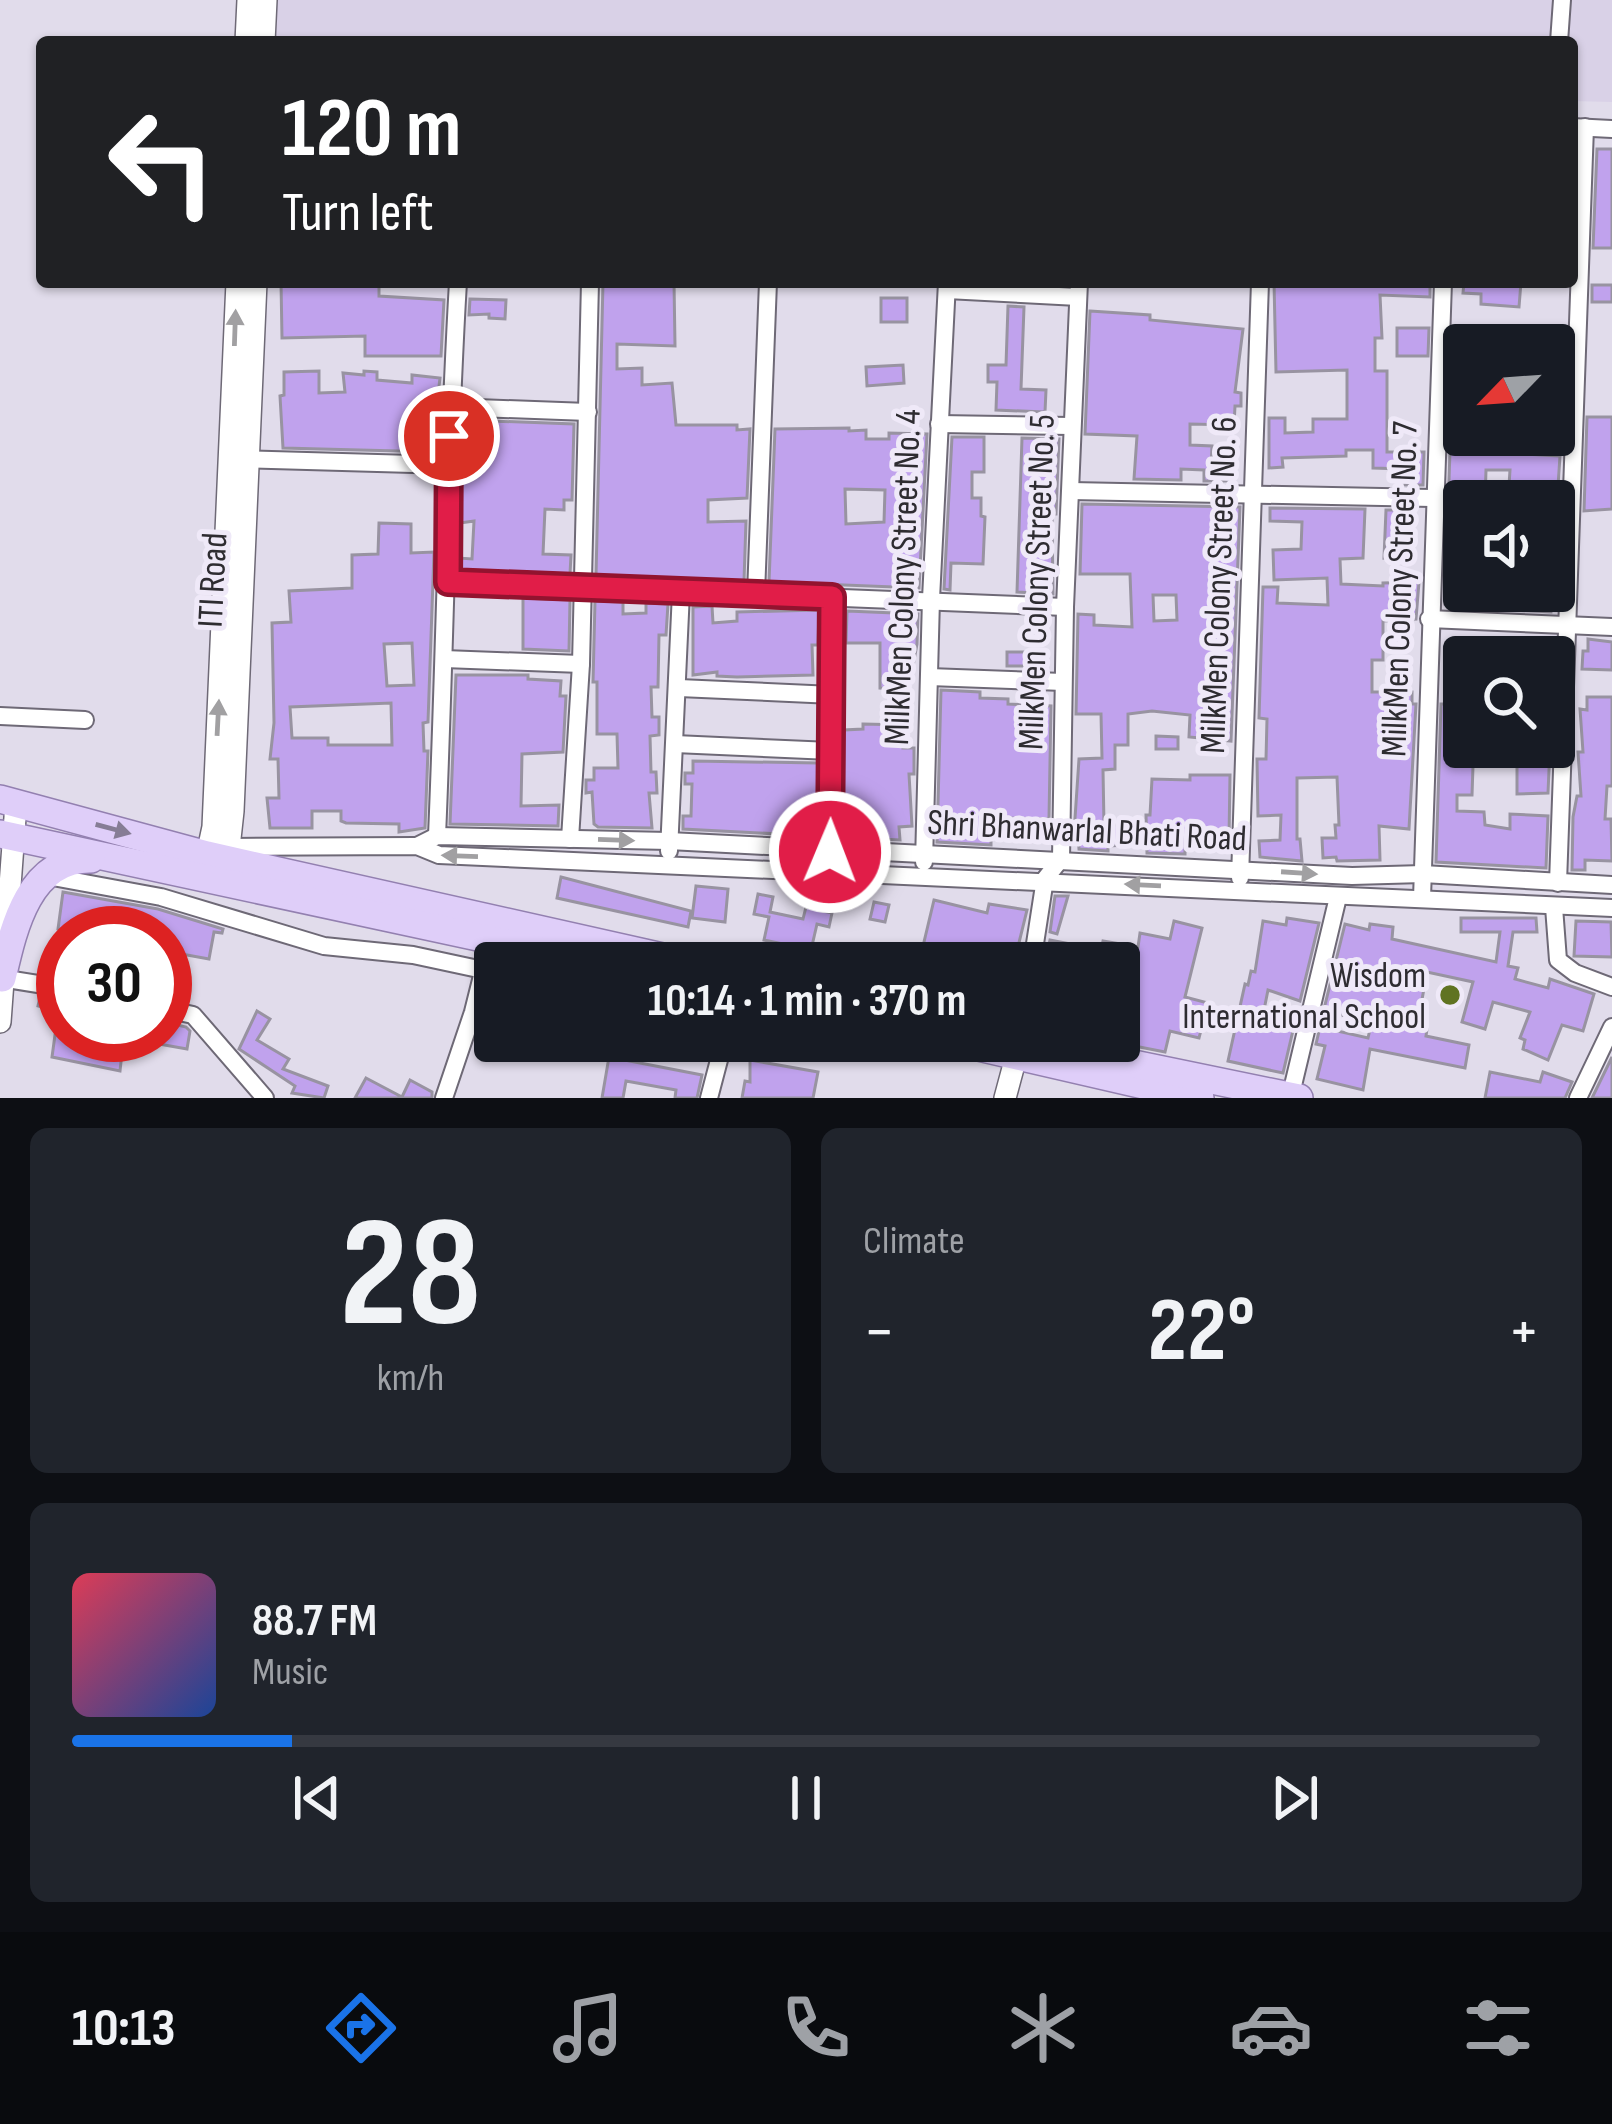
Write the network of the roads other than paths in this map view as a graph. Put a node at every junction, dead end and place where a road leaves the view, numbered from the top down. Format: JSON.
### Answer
{"nodes":[{"id":1,"x":248,"y":0,"type":"edge"},
{"id":2,"x":266,"y":0,"type":"edge"},
{"id":3,"x":1562,"y":0,"type":"edge"},
{"id":4,"x":246,"y":36,"type":"edge"},
{"id":5,"x":264,"y":36,"type":"edge"},
{"id":6,"x":1559,"y":36,"type":"edge"},
{"id":7,"x":1579,"y":127,"type":"edge"},
{"id":8,"x":1612,"y":129,"type":"edge"},
{"id":9,"x":1578,"y":165,"type":"edge"},
{"id":10,"x":237,"y":288,"type":"edge"},
{"id":11,"x":255,"y":288,"type":"edge"},
{"id":12,"x":458,"y":288,"type":"edge"},
{"id":13,"x":590,"y":288,"type":"edge"},
{"id":14,"x":768,"y":288,"type":"edge"},
{"id":15,"x":947,"y":288,"type":"edge"},
{"id":16,"x":1034,"y":288,"type":"edge"},
{"id":17,"x":1260,"y":288,"type":"edge"},
{"id":18,"x":1443,"y":288,"type":"edge"},
{"id":19,"x":1575,"y":288,"type":"edge"},
{"id":20,"x":1078,"y":289,"type":"edge"},
{"id":21,"x":450,"y":407,"type":"junction"},
{"id":22,"x":588,"y":412,"type":"junction"},
{"id":23,"x":939,"y":424,"type":"junction"},
{"id":24,"x":1072,"y":426,"type":"junction"},
{"id":25,"x":240,"y":460,"type":"junction"},
{"id":26,"x":448,"y":465,"type":"junction"},
{"id":27,"x":1071,"y":491,"type":"junction"},
{"id":28,"x":1253,"y":496,"type":"junction"},
{"id":29,"x":1432,"y":498,"type":"junction"},
{"id":30,"x":448,"y":582,"type":"junction"},
{"id":31,"x":581,"y":587,"type":"junction"},
{"id":32,"x":681,"y":592,"type":"junction"},
{"id":33,"x":756,"y":594,"type":"junction"},
{"id":34,"x":832,"y":597,"type":"junction"},
{"id":35,"x":931,"y":599,"type":"junction"},
{"id":36,"x":1065,"y":607,"type":"junction"},
{"id":37,"x":1429,"y":619,"type":"junction"},
{"id":38,"x":1566,"y":625,"type":"junction"},
{"id":39,"x":1612,"y":627,"type":"edge"},
{"id":40,"x":444,"y":659,"type":"junction"},
{"id":41,"x":581,"y":664,"type":"junction"},
{"id":42,"x":929,"y":677,"type":"junction"},
{"id":43,"x":1063,"y":682,"type":"junction"},
{"id":44,"x":679,"y":688,"type":"junction"},
{"id":45,"x":833,"y":695,"type":"junction"},
{"id":46,"x":0,"y":716,"type":"edge"},
{"id":47,"x":86,"y":720,"type":"dead end"},
{"id":48,"x":675,"y":744,"type":"junction"},
{"id":49,"x":831,"y":751,"type":"junction"},
{"id":50,"x":8,"y":801,"type":"edge"},
{"id":51,"x":6,"y":835,"type":"edge"},
{"id":52,"x":437,"y":836,"type":"junction"},
{"id":53,"x":570,"y":838,"type":"junction"},
{"id":54,"x":669,"y":841,"type":"junction"},
{"id":55,"x":417,"y":845,"type":"junction"},
{"id":56,"x":830,"y":852,"type":"junction"},
{"id":57,"x":925,"y":854,"type":"junction"},
{"id":58,"x":113,"y":859,"type":"junction"},
{"id":59,"x":1060,"y":859,"type":"junction"},
{"id":60,"x":668,"y":863,"type":"junction"},
{"id":61,"x":1241,"y":869,"type":"junction"},
{"id":62,"x":1423,"y":874,"type":"junction"},
{"id":63,"x":924,"y":875,"type":"junction"},
{"id":64,"x":47,"y":876,"type":"junction"},
{"id":65,"x":220,"y":879,"type":"junction"},
{"id":66,"x":1046,"y":880,"type":"junction"},
{"id":67,"x":1558,"y":884,"type":"junction"},
{"id":68,"x":1612,"y":885,"type":"edge"},
{"id":69,"x":1239,"y":891,"type":"junction"},
{"id":70,"x":1338,"y":897,"type":"junction"},
{"id":71,"x":1422,"y":898,"type":"junction"},
{"id":72,"x":1554,"y":907,"type":"junction"},
{"id":73,"x":1612,"y":908,"type":"edge"},
{"id":74,"x":572,"y":942,"type":"edge"},
{"id":75,"x":1036,"y":942,"type":"edge"},
{"id":76,"x":474,"y":952,"type":"edge"},
{"id":77,"x":474,"y":956,"type":"edge"},
{"id":78,"x":1,"y":978,"type":"edge"},
{"id":79,"x":36,"y":984,"type":"edge"},
{"id":80,"x":1612,"y":987,"type":"edge"},
{"id":81,"x":474,"y":1008,"type":"edge"},
{"id":82,"x":192,"y":1015,"type":"edge"},
{"id":83,"x":0,"y":1022,"type":"edge"},
{"id":84,"x":1612,"y":1027,"type":"edge"},
{"id":85,"x":718,"y":1062,"type":"edge"},
{"id":86,"x":1015,"y":1062,"type":"edge"},
{"id":87,"x":1058,"y":1062,"type":"edge"},
{"id":88,"x":1101,"y":1062,"type":"edge"},
{"id":89,"x":243,"y":1072,"type":"junction"},
{"id":90,"x":1134,"y":1091,"type":"edge"},
{"id":91,"x":1293,"y":1097,"type":"edge"},
{"id":92,"x":243,"y":1098,"type":"edge"},
{"id":93,"x":266,"y":1098,"type":"edge"},
{"id":94,"x":444,"y":1098,"type":"edge"},
{"id":95,"x":709,"y":1098,"type":"edge"},
{"id":96,"x":1005,"y":1098,"type":"edge"},
{"id":97,"x":1201,"y":1098,"type":"edge"},
{"id":98,"x":1578,"y":1098,"type":"edge"}],
"edges":[{"from":1,"to":4,"type":"street"},
{"from":2,"to":5,"type":"street"},
{"from":3,"to":6,"type":"street"},
{"from":7,"to":8,"type":"street"},
{"from":7,"to":9,"type":"street"},
{"from":25,"to":10,"type":"street","name":"ITI Road","one_way":true},
{"from":11,"to":25,"type":"street","name":"ITI Road"},
{"from":12,"to":21,"type":"street"},
{"from":13,"to":22,"type":"street"},
{"from":14,"to":33,"type":"street"},
{"from":15,"to":23,"type":"street","name":"MilkMen Colony Street No. 4"},
{"from":16,"to":20,"type":"street"},
{"from":17,"to":28,"type":"street","name":"MilkMen Colony Street No. 6"},
{"from":18,"to":29,"type":"street","name":"MilkMen Colony Street No. 7"},
{"from":19,"to":38,"type":"street"},
{"from":20,"to":24,"type":"street","name":"MilkMen Colony Street No. 5"},
{"from":21,"to":22,"type":"street"},
{"from":21,"to":26,"type":"street"},
{"from":22,"to":31,"type":"street"},
{"from":23,"to":24,"type":"street"},
{"from":23,"to":35,"type":"street","name":"MilkMen Colony Street No. 4"},
{"from":24,"to":27,"type":"street","name":"MilkMen Colony Street No. 5"},
{"from":25,"to":26,"type":"street"},
{"from":25,"to":65,"type":"street","name":"ITI Road"},
{"from":26,"to":30,"type":"street"},
{"from":27,"to":28,"type":"street"},
{"from":27,"to":36,"type":"street","name":"MilkMen Colony Street No. 5"},
{"from":28,"to":29,"type":"street"},
{"from":28,"to":61,"type":"street","name":"MilkMen Colony Street No. 6"},
{"from":29,"to":37,"type":"street","name":"MilkMen Colony Street No. 7"},
{"from":30,"to":31,"type":"street"},
{"from":30,"to":40,"type":"street"},
{"from":31,"to":32,"type":"street"},
{"from":31,"to":41,"type":"street"},
{"from":32,"to":33,"type":"street"},
{"from":32,"to":44,"type":"street"},
{"from":33,"to":34,"type":"street"},
{"from":34,"to":35,"type":"street"},
{"from":34,"to":45,"type":"street"},
{"from":35,"to":36,"type":"street"},
{"from":35,"to":42,"type":"street","name":"MilkMen Colony Street No. 4"},
{"from":36,"to":43,"type":"street","name":"MilkMen Colony Street No. 5"},
{"from":37,"to":38,"type":"street"},
{"from":37,"to":62,"type":"street","name":"MilkMen Colony Street No. 7"},
{"from":38,"to":39,"type":"street"},
{"from":38,"to":67,"type":"street"},
{"from":40,"to":41,"type":"street"},
{"from":40,"to":52,"type":"street"},
{"from":41,"to":53,"type":"street"},
{"from":42,"to":43,"type":"street"},
{"from":42,"to":57,"type":"street","name":"MilkMen Colony Street No. 4"},
{"from":43,"to":59,"type":"street","name":"MilkMen Colony Street No. 5"},
{"from":44,"to":45,"type":"street"},
{"from":44,"to":48,"type":"street"},
{"from":45,"to":49,"type":"street"},
{"from":46,"to":47,"type":"street"},
{"from":48,"to":49,"type":"street"},
{"from":48,"to":54,"type":"street"},
{"from":49,"to":56,"type":"street"},
{"from":50,"to":51,"type":"street"},
{"from":50,"to":65,"type":"main road","one_way":true},
{"from":51,"to":58,"type":"main road"},
{"from":51,"to":78,"type":"street"},
{"from":52,"to":53,"type":"street","name":"Shri Bhanwarlal Bhati Road"},
{"from":52,"to":55,"type":"street","name":"Shri Bhanwarlal Bhati Road"},
{"from":53,"to":54,"type":"street","name":"Shri Bhanwarlal Bhati Road","one_way":true},
{"from":54,"to":56,"type":"street","name":"Shri Bhanwarlal Bhati Road"},
{"from":54,"to":60,"type":"street"},
{"from":60,"to":55,"type":"street","name":"Shri Bhanwarlal Bhati Road","one_way":true},
{"from":55,"to":65,"type":"street","name":"Shri Bhanwarlal Bhati Road"},
{"from":56,"to":57,"type":"street","name":"Shri Bhanwarlal Bhati Road"},
{"from":57,"to":59,"type":"street","name":"Shri Bhanwarlal Bhati Road"},
{"from":57,"to":63,"type":"street","name":"MilkMen Colony Street No. 4"},
{"from":58,"to":64,"type":"main road"},
{"from":58,"to":65,"type":"main road"},
{"from":59,"to":61,"type":"street","name":"Shri Bhanwarlal Bhati Road"},
{"from":59,"to":66,"type":"street"},
{"from":60,"to":63,"type":"street","name":"Shri Bhanwarlal Bhati Road"},
{"from":61,"to":62,"type":"street","name":"Shri Bhanwarlal Bhati Road","one_way":true},
{"from":61,"to":69,"type":"street","name":"MilkMen Colony Street No. 6"},
{"from":62,"to":67,"type":"street","name":"Shri Bhanwarlal Bhati Road"},
{"from":62,"to":71,"type":"street","name":"MilkMen Colony Street No. 7"},
{"from":63,"to":66,"type":"street","name":"Shri Bhanwarlal Bhati Road"},
{"from":64,"to":65,"type":"street"},
{"from":64,"to":78,"type":"main road"},
{"from":65,"to":74,"type":"main road"},
{"from":65,"to":76,"type":"main road"},
{"from":65,"to":77,"type":"street"},
{"from":69,"to":66,"type":"street","name":"Shri Bhanwarlal Bhati Road","one_way":true},
{"from":66,"to":75,"type":"street"},
{"from":67,"to":68,"type":"street","name":"Shri Bhanwarlal Bhati Road"},
{"from":69,"to":70,"type":"street","name":"Shri Bhanwarlal Bhati Road"},
{"from":70,"to":71,"type":"street","name":"Shri Bhanwarlal Bhati Road"},
{"from":70,"to":91,"type":"street"},
{"from":71,"to":72,"type":"street","name":"Shri Bhanwarlal Bhati Road"},
{"from":72,"to":73,"type":"street","name":"Shri Bhanwarlal Bhati Road"},
{"from":72,"to":80,"type":"street"},
{"from":78,"to":79,"type":"street"},
{"from":78,"to":83,"type":"street"},
{"from":81,"to":94,"type":"street"},
{"from":82,"to":89,"type":"street"},
{"from":84,"to":98,"type":"street"},
{"from":85,"to":95,"type":"street"},
{"from":86,"to":96,"type":"street"},
{"from":87,"to":90,"type":"main road"},
{"from":88,"to":91,"type":"main road"},
{"from":89,"to":92,"type":"street"},
{"from":89,"to":93,"type":"street"},
{"from":90,"to":97,"type":"main road"}]}
